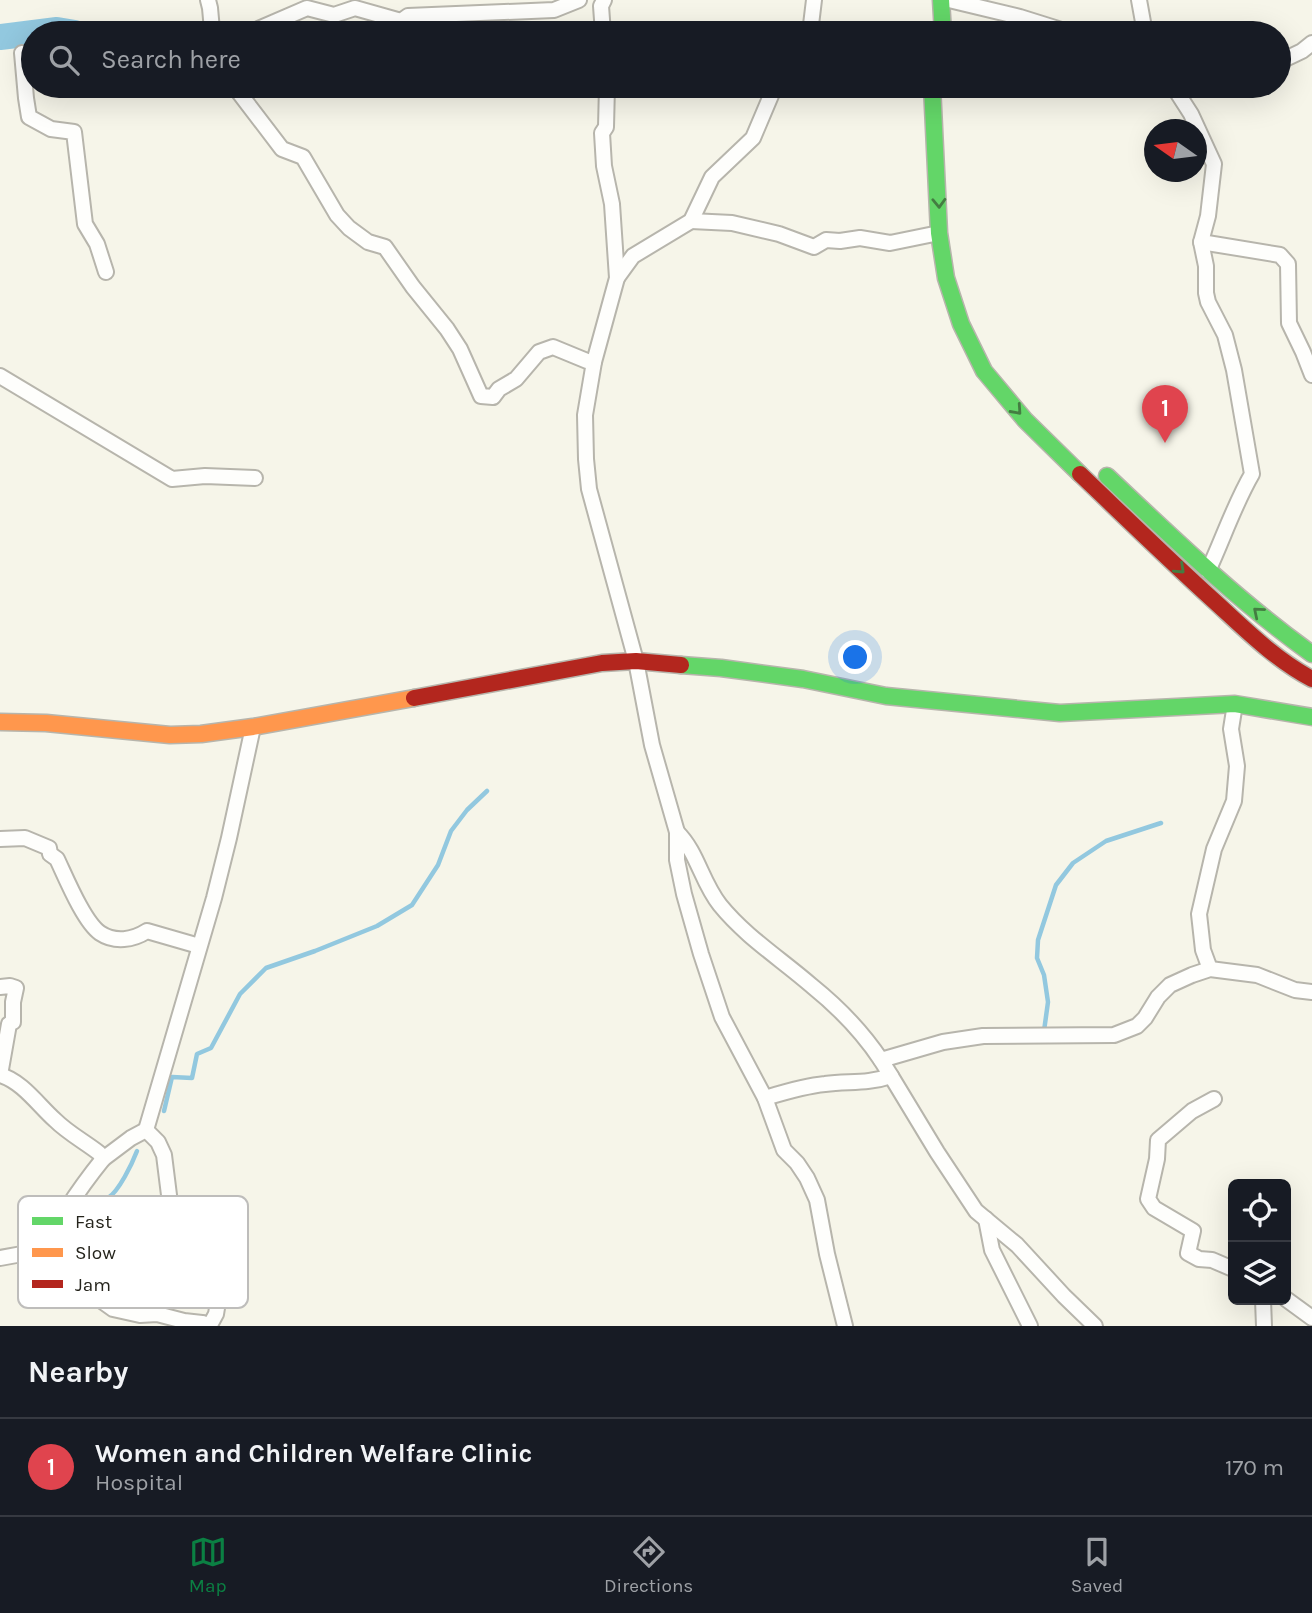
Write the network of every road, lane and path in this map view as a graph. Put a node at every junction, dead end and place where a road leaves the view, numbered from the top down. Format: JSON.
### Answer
{"nodes":[{"id":1,"x":208,"y":0,"type":"edge"},
{"id":2,"x":579,"y":0,"type":"edge"},
{"id":3,"x":814,"y":0,"type":"edge"},
{"id":4,"x":930,"y":0,"type":"edge"},
{"id":5,"x":941,"y":0,"type":"edge"},
{"id":6,"x":949,"y":0,"type":"edge"},
{"id":7,"x":1139,"y":0,"type":"edge"},
{"id":8,"x":600,"y":2,"type":"edge"},
{"id":9,"x":353,"y":4,"type":"edge"},
{"id":10,"x":211,"y":21,"type":"edge"},
{"id":11,"x":277,"y":21,"type":"edge"},
{"id":12,"x":602,"y":21,"type":"edge"},
{"id":13,"x":811,"y":21,"type":"edge"},
{"id":14,"x":931,"y":21,"type":"edge"},
{"id":15,"x":942,"y":21,"type":"edge"},
{"id":16,"x":1033,"y":21,"type":"edge"},
{"id":17,"x":1143,"y":21,"type":"edge"},
{"id":18,"x":1309,"y":50,"type":"edge"},
{"id":19,"x":1291,"y":57,"type":"edge"},
{"id":20,"x":26,"y":98,"type":"edge"},
{"id":21,"x":243,"y":98,"type":"edge"},
{"id":22,"x":607,"y":98,"type":"edge"},
{"id":23,"x":770,"y":98,"type":"edge"},
{"id":24,"x":933,"y":98,"type":"edge"},
{"id":25,"x":947,"y":98,"type":"edge"},
{"id":26,"x":1181,"y":98,"type":"edge"},
{"id":27,"x":953,"y":205,"type":"dead end"},
{"id":28,"x":691,"y":221,"type":"junction"},
{"id":29,"x":939,"y":233,"type":"junction"},
{"id":30,"x":1201,"y":242,"type":"junction"},
{"id":31,"x":106,"y":272,"type":"dead end"},
{"id":32,"x":963,"y":277,"type":"dead end"},
{"id":33,"x":617,"y":278,"type":"junction"},
{"id":34,"x":992,"y":354,"type":"dead end"},
{"id":35,"x":594,"y":362,"type":"junction"},
{"id":36,"x":1006,"y":373,"type":"dead end"},
{"id":37,"x":1312,"y":375,"type":"edge"},
{"id":38,"x":0,"y":376,"type":"edge"},
{"id":39,"x":1030,"y":401,"type":"dead end"},
{"id":40,"x":1097,"y":467,"type":"dead end"},
{"id":41,"x":255,"y":478,"type":"dead end"},
{"id":42,"x":1208,"y":571,"type":"junction"},
{"id":43,"x":1312,"y":654,"type":"edge"},
{"id":44,"x":636,"y":661,"type":"junction"},
{"id":45,"x":1312,"y":679,"type":"edge"},
{"id":46,"x":1235,"y":704,"type":"junction"},
{"id":47,"x":1312,"y":717,"type":"edge"},
{"id":48,"x":0,"y":722,"type":"edge"},
{"id":49,"x":253,"y":727,"type":"junction"},
{"id":50,"x":677,"y":832,"type":"junction"},
{"id":51,"x":0,"y":839,"type":"edge"},
{"id":52,"x":199,"y":946,"type":"junction"},
{"id":53,"x":1210,"y":969,"type":"junction"},
{"id":54,"x":0,"y":987,"type":"edge"},
{"id":55,"x":1312,"y":992,"type":"edge"},
{"id":56,"x":881,"y":1060,"type":"junction"},
{"id":57,"x":0,"y":1075,"type":"edge"},
{"id":58,"x":891,"y":1076,"type":"junction"},
{"id":59,"x":765,"y":1098,"type":"junction"},
{"id":60,"x":1214,"y":1099,"type":"dead end"},
{"id":61,"x":145,"y":1130,"type":"junction"},
{"id":62,"x":103,"y":1159,"type":"junction"},
{"id":63,"x":75,"y":1196,"type":"edge"},
{"id":64,"x":169,"y":1196,"type":"edge"},
{"id":65,"x":986,"y":1219,"type":"junction"},
{"id":66,"x":18,"y":1255,"type":"edge"},
{"id":67,"x":0,"y":1258,"type":"edge"},
{"id":68,"x":1228,"y":1267,"type":"edge"},
{"id":69,"x":1291,"y":1302,"type":"edge"},
{"id":70,"x":1263,"y":1305,"type":"edge"},
{"id":71,"x":112,"y":1308,"type":"edge"},
{"id":72,"x":217,"y":1308,"type":"edge"},
{"id":73,"x":1312,"y":1318,"type":"edge"},
{"id":74,"x":201,"y":1325,"type":"edge"},
{"id":75,"x":845,"y":1326,"type":"edge"},
{"id":76,"x":1030,"y":1326,"type":"edge"},
{"id":77,"x":1095,"y":1326,"type":"edge"},
{"id":78,"x":1264,"y":1326,"type":"edge"}],
"edges":[{"from":1,"to":10,"type":"street"},
{"from":2,"to":9,"type":"street"},
{"from":3,"to":13,"type":"street"},
{"from":4,"to":14,"type":"main road"},
{"from":5,"to":15,"type":"main road"},
{"from":6,"to":16,"type":"street"},
{"from":7,"to":17,"type":"street"},
{"from":8,"to":12,"type":"street"},
{"from":9,"to":11,"type":"street"},
{"from":18,"to":19,"type":"street"},
{"from":20,"to":31,"type":"street"},
{"from":21,"to":35,"type":"street"},
{"from":22,"to":33,"type":"street"},
{"from":23,"to":28,"type":"street"},
{"from":24,"to":29,"type":"main road","one_way":true},
{"from":25,"to":27,"type":"main road"},
{"from":26,"to":30,"type":"street"},
{"from":28,"to":29,"type":"street"},
{"from":28,"to":33,"type":"street"},
{"from":29,"to":45,"type":"main road","one_way":true},
{"from":30,"to":37,"type":"street"},
{"from":30,"to":42,"type":"street"},
{"from":32,"to":34,"type":"main road"},
{"from":33,"to":35,"type":"street"},
{"from":35,"to":44,"type":"street"},
{"from":36,"to":39,"type":"main road"},
{"from":38,"to":41,"type":"street"},
{"from":40,"to":42,"type":"main road"},
{"from":43,"to":42,"type":"main road","one_way":true},
{"from":44,"to":46,"type":"main road"},
{"from":44,"to":49,"type":"main road"},
{"from":44,"to":50,"type":"street"},
{"from":46,"to":47,"type":"main road"},
{"from":46,"to":53,"type":"street"},
{"from":48,"to":49,"type":"main road"},
{"from":49,"to":52,"type":"street"},
{"from":50,"to":56,"type":"street"},
{"from":50,"to":59,"type":"street"},
{"from":51,"to":52,"type":"street"},
{"from":52,"to":61,"type":"street"},
{"from":53,"to":55,"type":"street"},
{"from":53,"to":56,"type":"street"},
{"from":54,"to":57,"type":"street"},
{"from":56,"to":58,"type":"street"},
{"from":57,"to":62,"type":"street"},
{"from":58,"to":59,"type":"street"},
{"from":58,"to":65,"type":"street"},
{"from":59,"to":75,"type":"street"},
{"from":60,"to":68,"type":"street"},
{"from":61,"to":62,"type":"street"},
{"from":61,"to":64,"type":"street"},
{"from":62,"to":63,"type":"street"},
{"from":65,"to":76,"type":"street"},
{"from":65,"to":77,"type":"street"},
{"from":66,"to":67,"type":"street"},
{"from":69,"to":73,"type":"street"},
{"from":70,"to":78,"type":"street"},
{"from":71,"to":74,"type":"street"},
{"from":72,"to":74,"type":"street"}]}
